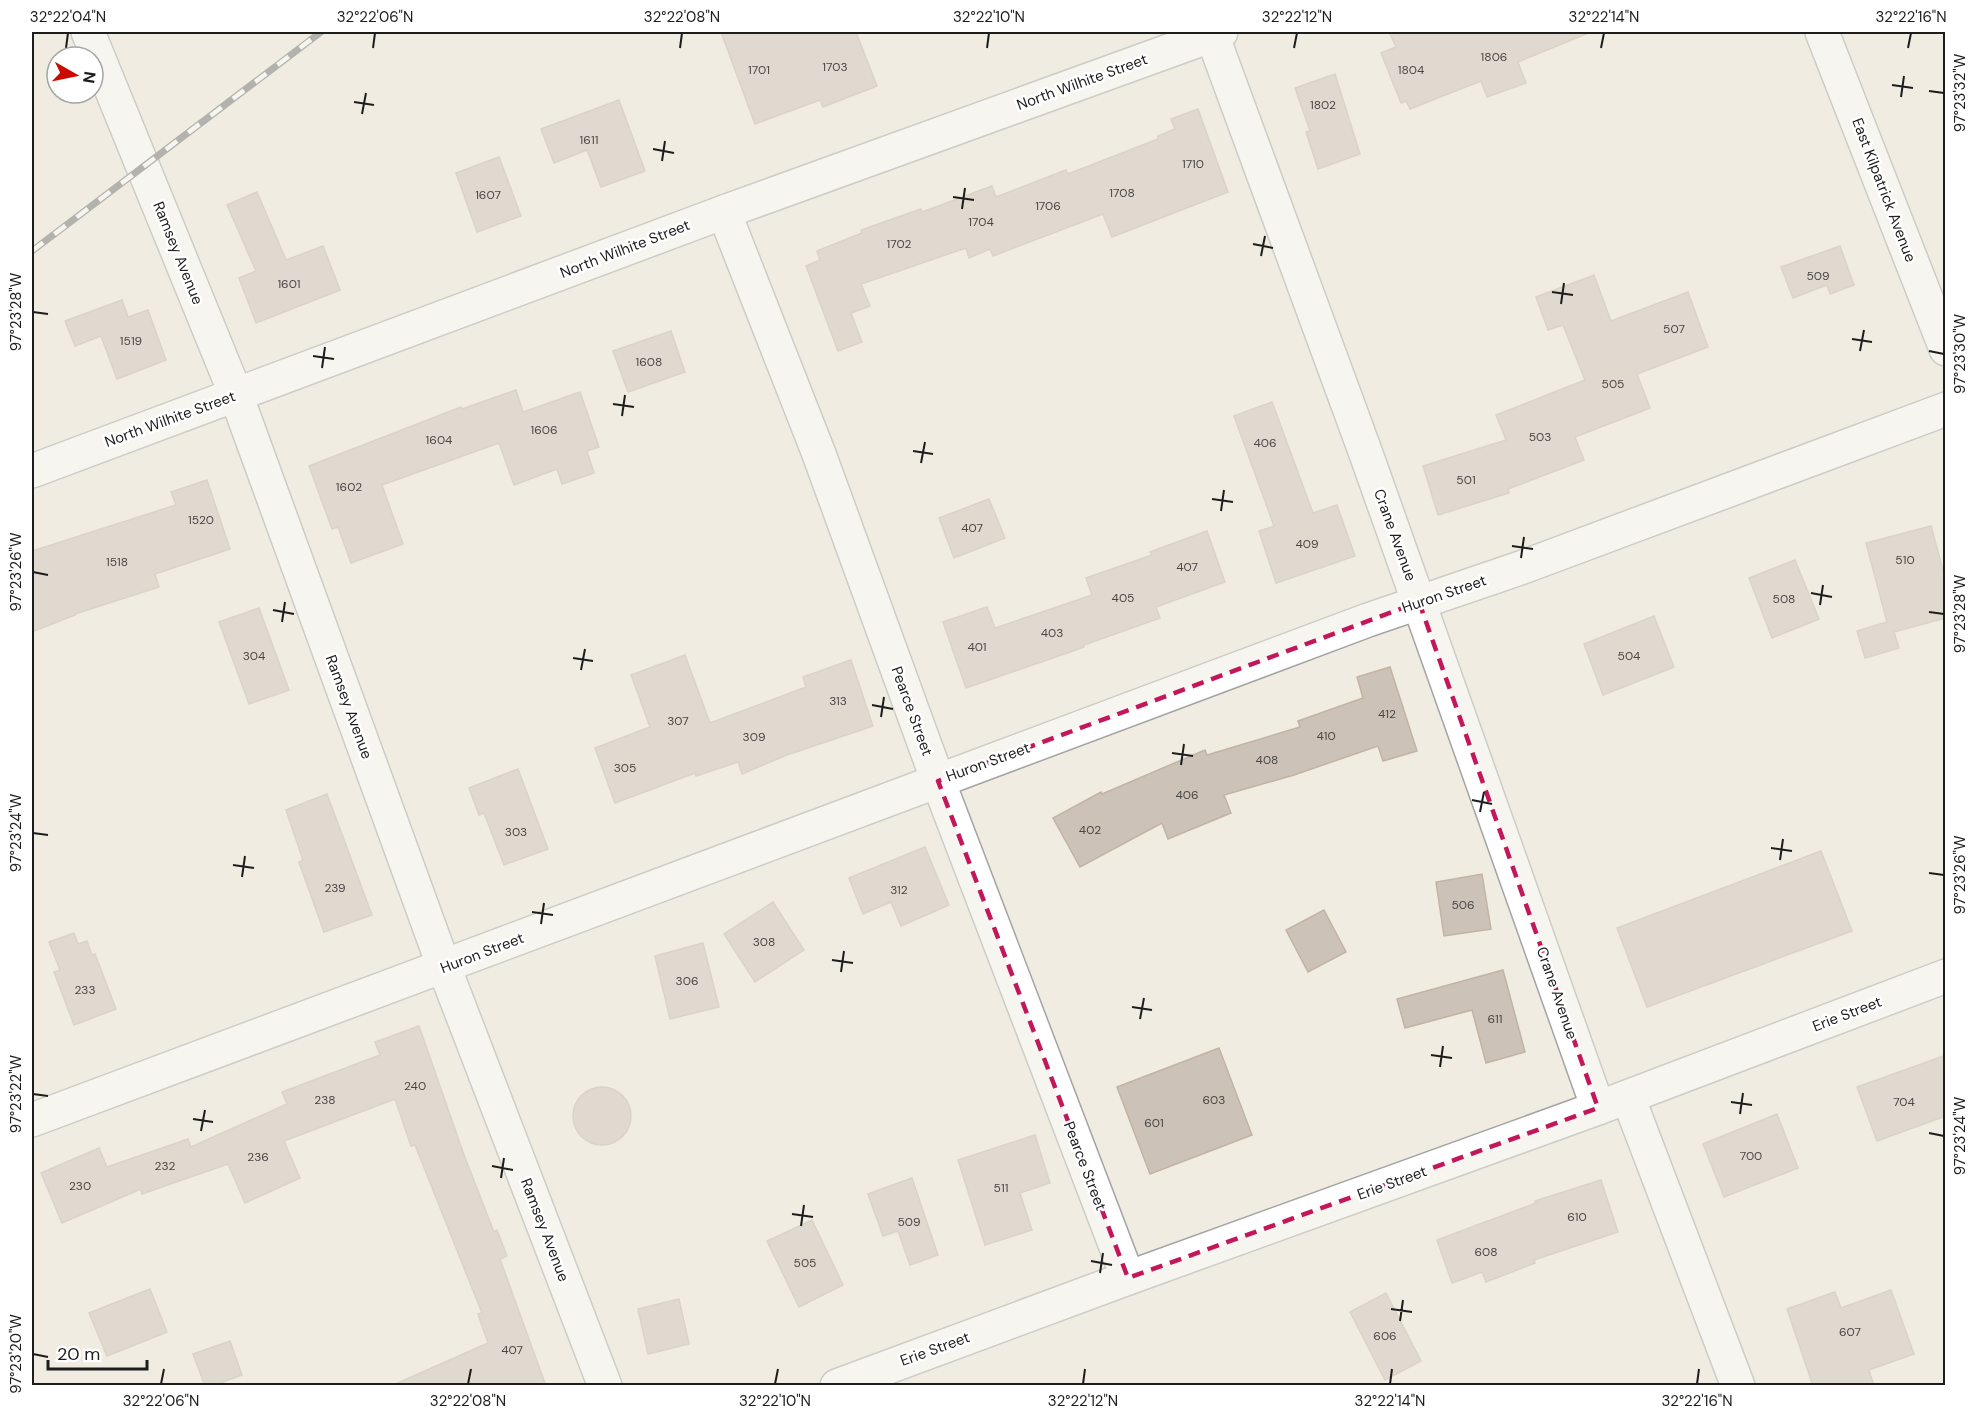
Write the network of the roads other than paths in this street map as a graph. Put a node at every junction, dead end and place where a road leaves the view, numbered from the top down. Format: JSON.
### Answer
{"nodes":[{"id":1,"x":88,"y":32,"type":"edge"},
{"id":2,"x":1215,"y":32,"type":"edge"},
{"id":3,"x":1822,"y":32,"type":"edge"},
{"id":4,"x":724,"y":212,"type":"junction"},
{"id":5,"x":1946,"y":349,"type":"edge"},
{"id":6,"x":236,"y":395,"type":"junction"},
{"id":7,"x":1946,"y":409,"type":"edge"},
{"id":8,"x":32,"y":471,"type":"edge"},
{"id":9,"x":1419,"y":602,"type":"junction"},
{"id":10,"x":938,"y":781,"type":"junction"},
{"id":11,"x":444,"y":967,"type":"junction"},
{"id":12,"x":1946,"y":976,"type":"edge"},
{"id":13,"x":1628,"y":1097,"type":"junction"},
{"id":14,"x":1598,"y":1108,"type":"junction"},
{"id":15,"x":32,"y":1120,"type":"edge"},
{"id":16,"x":1128,"y":1278,"type":"junction"},
{"id":17,"x":605,"y":1386,"type":"edge"},
{"id":18,"x":837,"y":1386,"type":"edge"},
{"id":19,"x":1738,"y":1386,"type":"edge"}],
"edges":[{"from":1,"to":6,"type":"street","name":"Ramsey Avenue"},
{"from":2,"to":4,"type":"street","name":"North Wilhite Street"},
{"from":2,"to":9,"type":"street","name":"Crane Avenue"},
{"from":3,"to":5,"type":"street","name":"East Kilpatrick Avenue"},
{"from":4,"to":6,"type":"street","name":"North Wilhite Street"},
{"from":4,"to":10,"type":"street","name":"Pearce Street"},
{"from":6,"to":8,"type":"street","name":"North Wilhite Street"},
{"from":6,"to":11,"type":"street","name":"Ramsey Avenue"},
{"from":7,"to":9,"type":"street","name":"Huron Street"},
{"from":9,"to":10,"type":"street","name":"Huron Street"},
{"from":9,"to":14,"type":"street","name":"Crane Avenue"},
{"from":10,"to":11,"type":"street","name":"Huron Street"},
{"from":10,"to":16,"type":"street","name":"Pearce Street"},
{"from":11,"to":15,"type":"street","name":"Huron Street"},
{"from":11,"to":17,"type":"street","name":"Ramsey Avenue"},
{"from":12,"to":13,"type":"street","name":"Erie Street"},
{"from":13,"to":14,"type":"street","name":"Erie Street"},
{"from":13,"to":19,"type":"street"},
{"from":14,"to":16,"type":"street","name":"Erie Street"},
{"from":16,"to":18,"type":"street","name":"Erie Street"}]}
